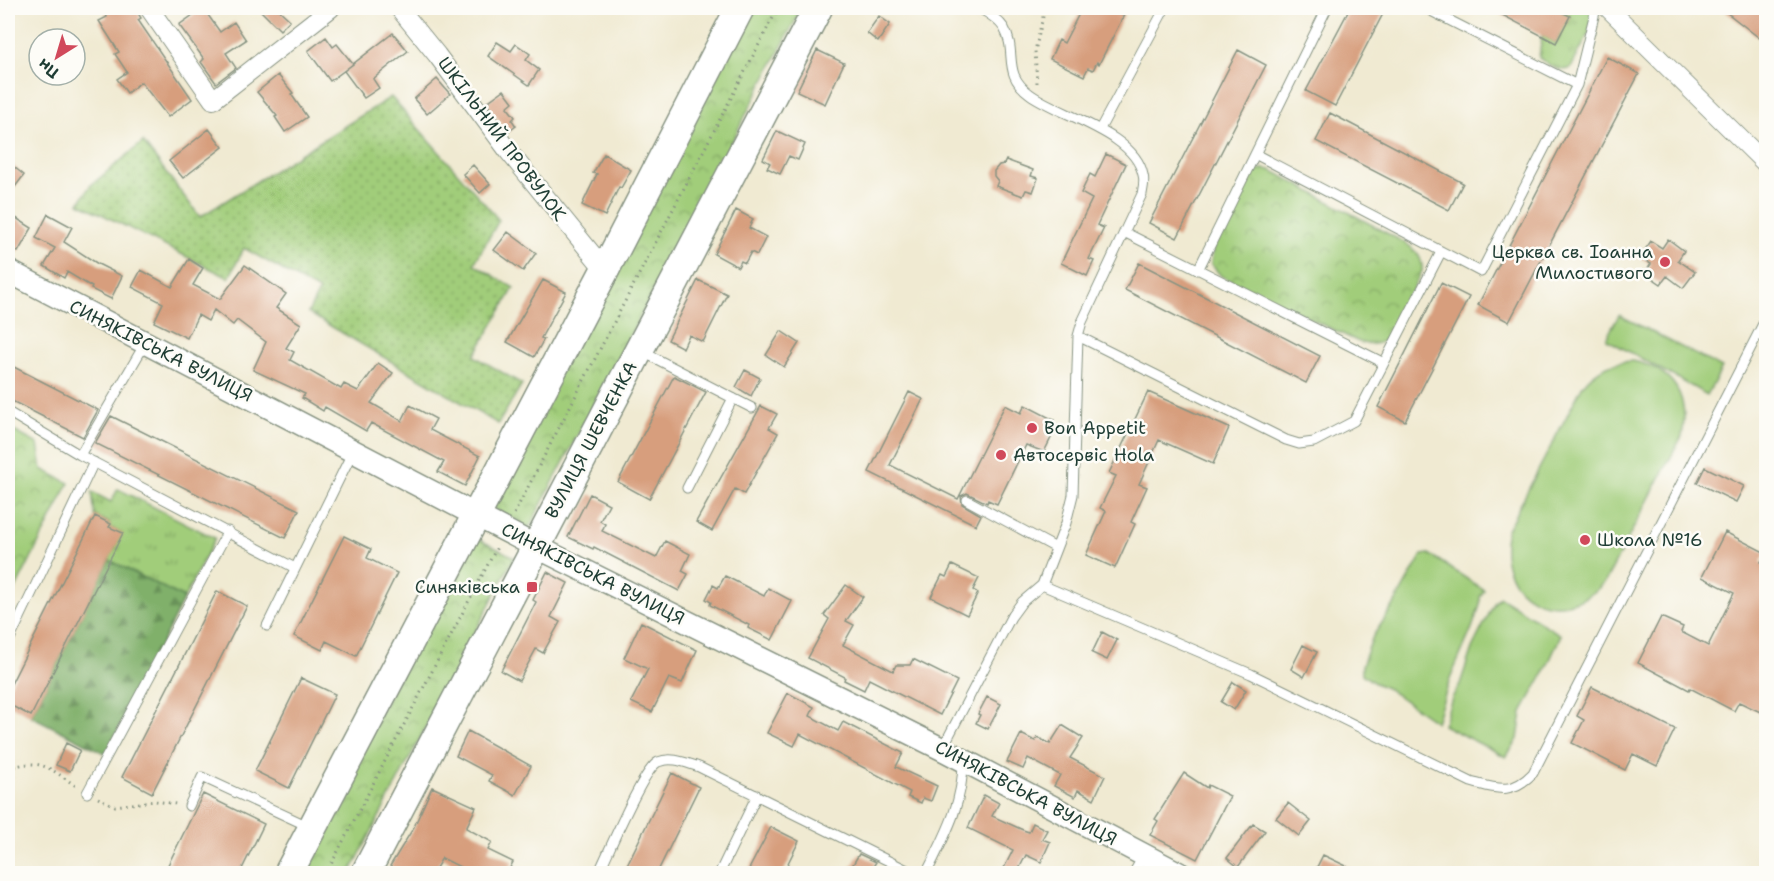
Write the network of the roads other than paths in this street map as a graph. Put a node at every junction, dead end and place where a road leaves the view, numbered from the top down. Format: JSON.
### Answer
{"nodes":[{"id":1,"x":148,"y":8,"type":"edge"},
{"id":2,"x":331,"y":8,"type":"edge"},
{"id":3,"x":399,"y":8,"type":"edge"},
{"id":4,"x":740,"y":8,"type":"edge"},
{"id":5,"x":818,"y":8,"type":"edge"},
{"id":6,"x":980,"y":8,"type":"edge"},
{"id":7,"x":1165,"y":8,"type":"edge"},
{"id":8,"x":1327,"y":8,"type":"edge"},
{"id":9,"x":1435,"y":8,"type":"edge"},
{"id":10,"x":1596,"y":8,"type":"edge"},
{"id":11,"x":1608,"y":8,"type":"edge"},
{"id":12,"x":1577,"y":85,"type":"junction"},
{"id":13,"x":1100,"y":129,"type":"junction"},
{"id":14,"x":1255,"y":154,"type":"junction"},
{"id":15,"x":1767,"y":164,"type":"edge"},
{"id":16,"x":1124,"y":232,"type":"junction"},
{"id":17,"x":1441,"y":252,"type":"junction"},
{"id":18,"x":604,"y":270,"type":"junction"},
{"id":19,"x":1198,"y":270,"type":"junction"},
{"id":20,"x":8,"y":271,"type":"edge"},
{"id":21,"x":1767,"y":318,"type":"edge"},
{"id":22,"x":1078,"y":336,"type":"junction"},
{"id":23,"x":146,"y":342,"type":"junction"},
{"id":24,"x":639,"y":350,"type":"junction"},
{"id":25,"x":1384,"y":363,"type":"junction"},
{"id":26,"x":733,"y":398,"type":"junction"},
{"id":27,"x":752,"y":408,"type":"dead end"},
{"id":28,"x":8,"y":412,"type":"edge"},
{"id":29,"x":353,"y":451,"type":"junction"},
{"id":30,"x":80,"y":455,"type":"junction"},
{"id":31,"x":94,"y":462,"type":"junction"},
{"id":32,"x":687,"y":488,"type":"dead end"},
{"id":33,"x":967,"y":500,"type":"dead end"},
{"id":34,"x":476,"y":515,"type":"junction"},
{"id":35,"x":228,"y":531,"type":"junction"},
{"id":36,"x":535,"y":546,"type":"junction"},
{"id":37,"x":1056,"y":548,"type":"junction"},
{"id":38,"x":295,"y":567,"type":"junction"},
{"id":39,"x":1042,"y":585,"type":"junction"},
{"id":40,"x":267,"y":626,"type":"dead end"},
{"id":41,"x":8,"y":643,"type":"edge"},
{"id":42,"x":942,"y":749,"type":"junction"},
{"id":43,"x":963,"y":760,"type":"junction"},
{"id":44,"x":87,"y":793,"type":"dead end"},
{"id":45,"x":757,"y":795,"type":"junction"},
{"id":46,"x":189,"y":806,"type":"dead end"},
{"id":47,"x":312,"y":828,"type":"junction"},
{"id":48,"x":1138,"y":864,"type":"edge"},
{"id":49,"x":288,"y":873,"type":"edge"},
{"id":50,"x":365,"y":873,"type":"edge"},
{"id":51,"x":598,"y":873,"type":"edge"},
{"id":52,"x":720,"y":873,"type":"edge"},
{"id":53,"x":915,"y":873,"type":"edge"},
{"id":54,"x":926,"y":873,"type":"edge"},
{"id":55,"x":1180,"y":873,"type":"edge"}],
"edges":[{"from":1,"to":2,"type":"street"},
{"from":3,"to":18,"type":"street","name":"ШКІЛЬНИЙ ПРОВУЛОК"},
{"from":4,"to":18,"type":"main road"},
{"from":5,"to":24,"type":"main road","name":"ВУЛИЦЯ ШЕВЧЕНКА"},
{"from":6,"to":13,"type":"lane"},
{"from":7,"to":13,"type":"lane"},
{"from":8,"to":14,"type":"lane"},
{"from":9,"to":12,"type":"lane"},
{"from":10,"to":12,"type":"lane"},
{"from":11,"to":15,"type":"street"},
{"from":12,"to":17,"type":"lane"},
{"from":13,"to":16,"type":"lane"},
{"from":14,"to":17,"type":"lane"},
{"from":14,"to":19,"type":"lane"},
{"from":16,"to":19,"type":"lane"},
{"from":16,"to":22,"type":"lane"},
{"from":17,"to":25,"type":"lane"},
{"from":18,"to":34,"type":"main road"},
{"from":19,"to":25,"type":"lane"},
{"from":20,"to":23,"type":"street","name":"СИНЯКІВСЬКА ВУЛИЦЯ"},
{"from":21,"to":39,"type":"lane"},
{"from":22,"to":25,"type":"lane"},
{"from":22,"to":37,"type":"lane"},
{"from":23,"to":29,"type":"street","name":"СИНЯКІВСЬКА ВУЛИЦЯ"},
{"from":23,"to":30,"type":"lane"},
{"from":24,"to":26,"type":"lane"},
{"from":24,"to":36,"type":"main road","name":"ВУЛИЦЯ ШЕВЧЕНКА"},
{"from":26,"to":27,"type":"lane"},
{"from":26,"to":32,"type":"lane"},
{"from":28,"to":30,"type":"lane"},
{"from":29,"to":34,"type":"street","name":"СИНЯКІВСЬКА ВУЛИЦЯ"},
{"from":29,"to":38,"type":"lane"},
{"from":30,"to":31,"type":"lane"},
{"from":31,"to":35,"type":"lane"},
{"from":31,"to":41,"type":"lane"},
{"from":33,"to":37,"type":"lane"},
{"from":34,"to":36,"type":"street","name":"СИНЯКІВСЬКА ВУЛИЦЯ"},
{"from":34,"to":47,"type":"main road"},
{"from":35,"to":38,"type":"lane"},
{"from":35,"to":44,"type":"lane"},
{"from":36,"to":42,"type":"street","name":"СИНЯКІВСЬКА ВУЛИЦЯ"},
{"from":36,"to":50,"type":"main road","name":"ВУЛИЦЯ ШЕВЧЕНКА"},
{"from":37,"to":39,"type":"lane"},
{"from":38,"to":40,"type":"lane"},
{"from":39,"to":42,"type":"lane"},
{"from":42,"to":43,"type":"street","name":"СИНЯКІВСЬКА ВУЛИЦЯ"},
{"from":43,"to":48,"type":"street","name":"СИНЯКІВСЬКА ВУЛИЦЯ"},
{"from":43,"to":54,"type":"lane"},
{"from":45,"to":51,"type":"lane"},
{"from":45,"to":52,"type":"lane"},
{"from":45,"to":53,"type":"lane"},
{"from":46,"to":47,"type":"lane"},
{"from":47,"to":49,"type":"main road"},
{"from":48,"to":55,"type":"street","name":"СИНЯКІВСЬКА ВУЛИЦЯ"}]}
